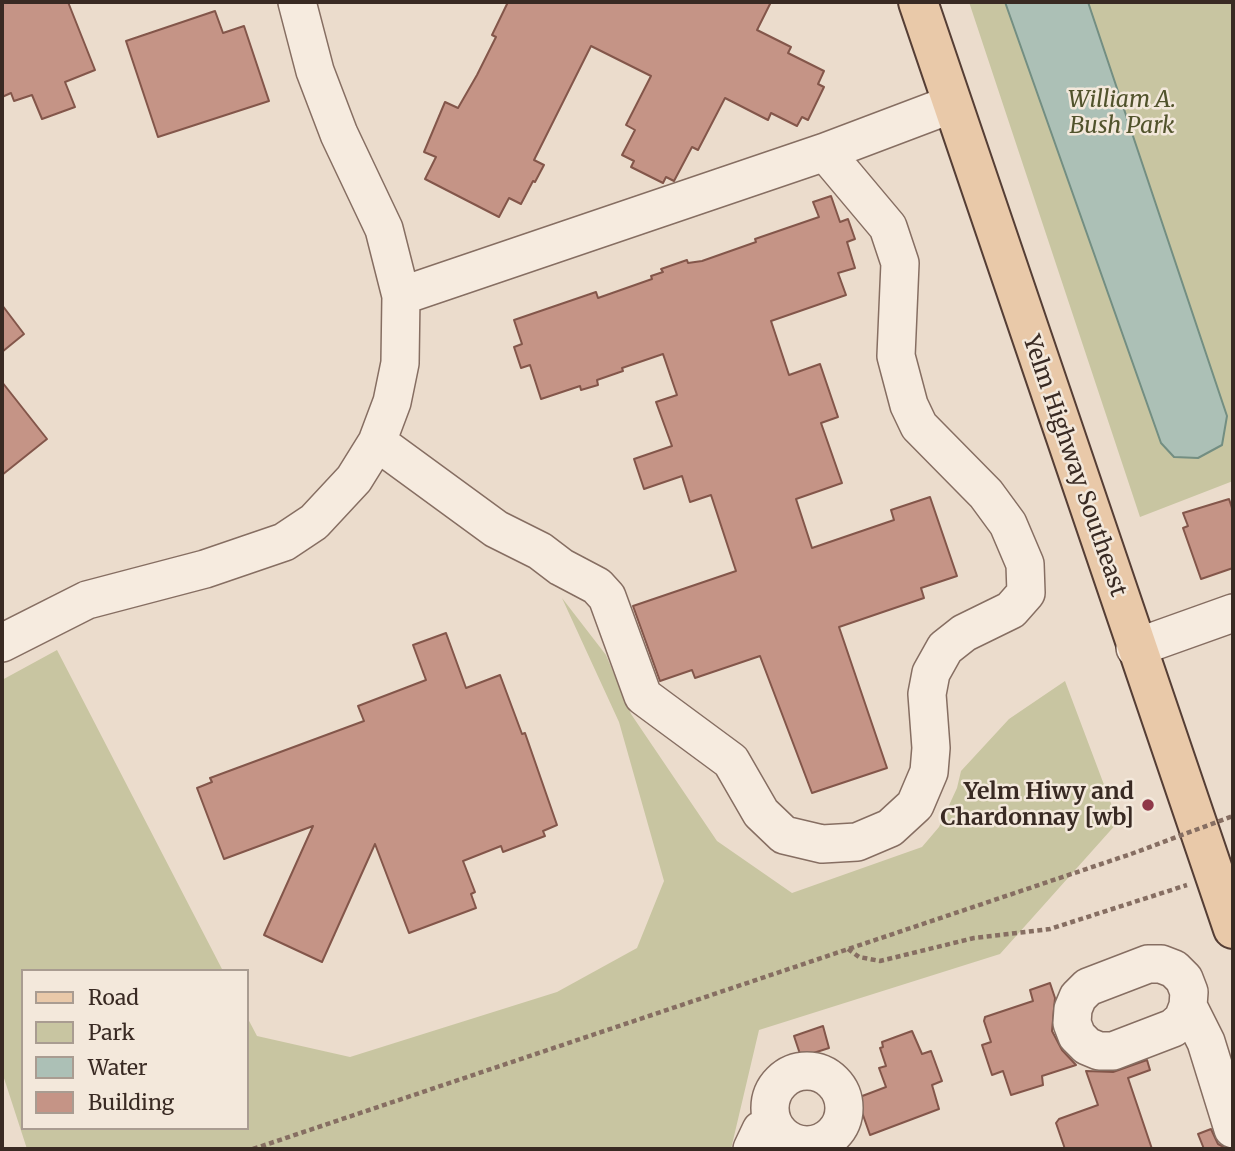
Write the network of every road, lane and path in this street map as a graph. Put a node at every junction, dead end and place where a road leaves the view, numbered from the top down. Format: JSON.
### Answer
{"nodes":[{"id":1,"x":297,"y":2,"type":"edge"},
{"id":2,"x":918,"y":2,"type":"edge"},
{"id":3,"x":952,"y":104,"type":"junction"},
{"id":4,"x":825,"y":152,"type":"junction"},
{"id":5,"x":401,"y":296,"type":"junction"},
{"id":6,"x":377,"y":442,"type":"junction"},
{"id":7,"x":1233,"y":613,"type":"edge"},
{"id":8,"x":2,"y":643,"type":"edge"},
{"id":9,"x":1135,"y":648,"type":"junction"},
{"id":10,"x":1233,"y":816,"type":"edge"},
{"id":11,"x":1175,"y":891,"type":"dead end"},
{"id":12,"x":1233,"y":929,"type":"edge"},
{"id":13,"x":847,"y":949,"type":"junction"},
{"id":14,"x":1188,"y":1006,"type":"dead end"},
{"id":15,"x":1233,"y":1129,"type":"edge"},
{"id":16,"x":253,"y":1149,"type":"edge"}],
"edges":[{"from":1,"to":5,"type":"street"},
{"from":2,"to":3,"type":"main road","name":"Yelm Highway Southeast"},
{"from":3,"to":4,"type":"street"},
{"from":3,"to":9,"type":"main road","name":"Yelm Highway Southeast"},
{"from":4,"to":5,"type":"street"},
{"from":4,"to":6,"type":"street"},
{"from":5,"to":6,"type":"street"},
{"from":6,"to":8,"type":"street"},
{"from":7,"to":9,"type":"street"},
{"from":9,"to":12,"type":"main road","name":"Yelm Highway Southeast"},
{"from":10,"to":13,"type":"path","bridge":true},
{"from":11,"to":13,"type":"path"},
{"from":13,"to":16,"type":"path"},
{"from":14,"to":15,"type":"street"}]}
